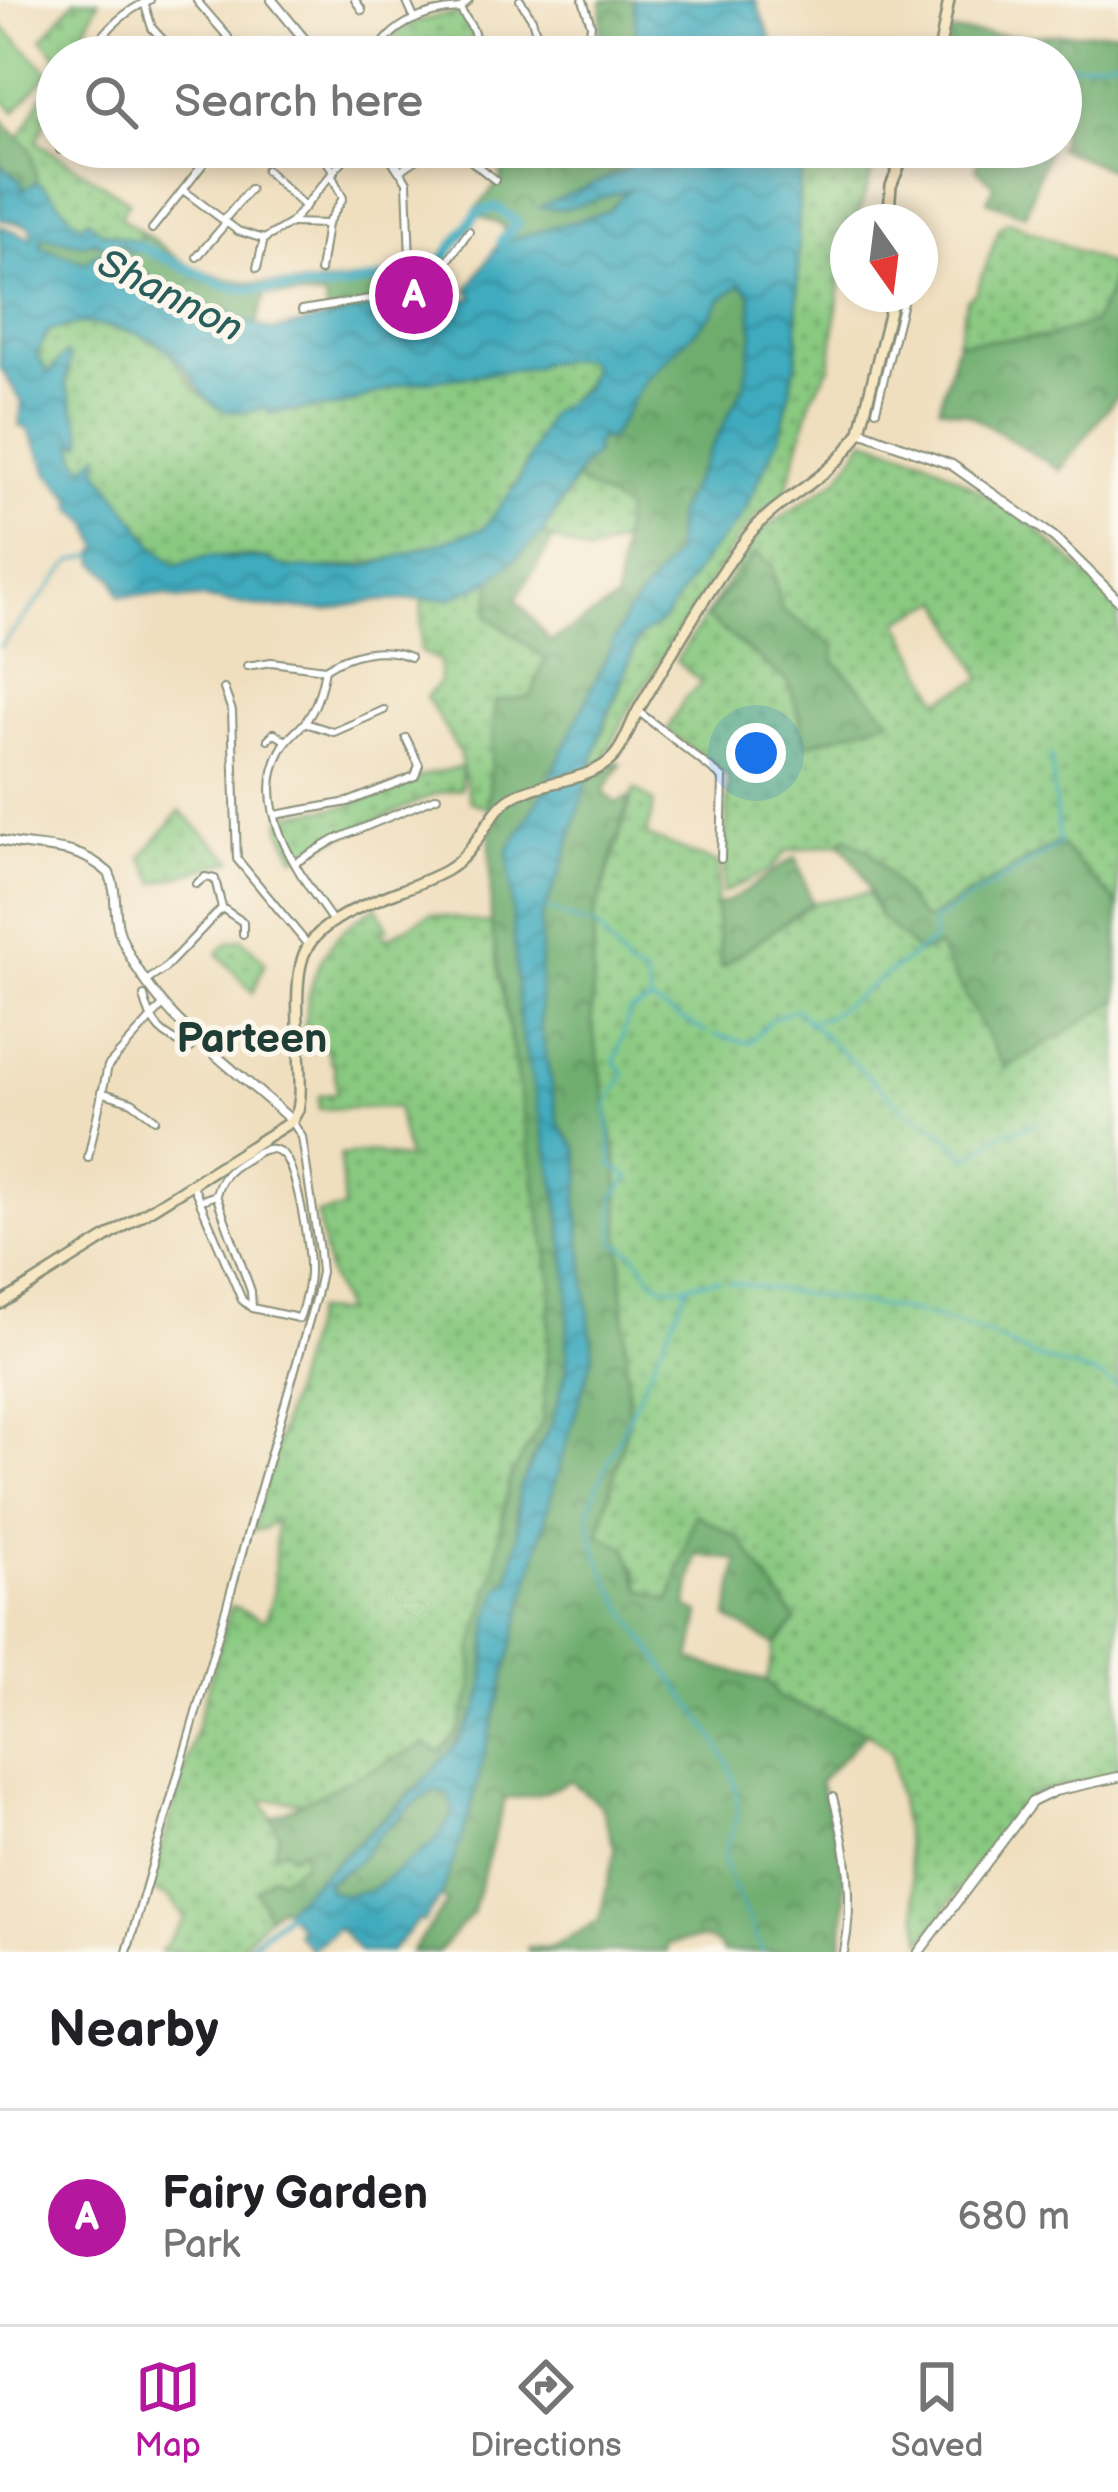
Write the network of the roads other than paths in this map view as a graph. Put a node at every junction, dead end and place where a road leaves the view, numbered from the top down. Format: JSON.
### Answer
{"nodes":[{"id":1,"x":272,"y":0,"type":"edge"},
{"id":2,"x":355,"y":0,"type":"edge"},
{"id":3,"x":406,"y":0,"type":"edge"},
{"id":4,"x":520,"y":0,"type":"edge"},
{"id":5,"x":583,"y":0,"type":"edge"},
{"id":6,"x":949,"y":0,"type":"edge"},
{"id":7,"x":147,"y":1,"type":"edge"},
{"id":8,"x":197,"y":2,"type":"edge"},
{"id":9,"x":464,"y":3,"type":"edge"},
{"id":10,"x":362,"y":10,"type":"dead end"},
{"id":11,"x":414,"y":18,"type":"junction"},
{"id":12,"x":104,"y":36,"type":"edge"},
{"id":13,"x":159,"y":36,"type":"edge"},
{"id":14,"x":227,"y":36,"type":"edge"},
{"id":15,"x":299,"y":36,"type":"edge"},
{"id":16,"x":390,"y":36,"type":"edge"},
{"id":17,"x":475,"y":36,"type":"edge"},
{"id":18,"x":537,"y":36,"type":"edge"},
{"id":19,"x":590,"y":36,"type":"edge"},
{"id":20,"x":942,"y":36,"type":"edge"},
{"id":21,"x":200,"y":168,"type":"edge"},
{"id":22,"x":329,"y":168,"type":"edge"},
{"id":23,"x":338,"y":168,"type":"edge"},
{"id":24,"x":398,"y":168,"type":"edge"},
{"id":25,"x":404,"y":168,"type":"edge"},
{"id":26,"x":480,"y":168,"type":"edge"},
{"id":27,"x":898,"y":168,"type":"edge"},
{"id":28,"x":266,"y":170,"type":"dead end"},
{"id":29,"x":400,"y":171,"type":"junction"},
{"id":30,"x":333,"y":174,"type":"junction"},
{"id":31,"x":495,"y":180,"type":"dead end"},
{"id":32,"x":250,"y":189,"type":"dead end"},
{"id":33,"x":184,"y":190,"type":"junction"},
{"id":34,"x":890,"y":204,"type":"edge"},
{"id":35,"x":305,"y":207,"type":"junction"},
{"id":36,"x":225,"y":221,"type":"junction"},
{"id":37,"x":291,"y":223,"type":"junction"},
{"id":38,"x":327,"y":224,"type":"junction"},
{"id":39,"x":152,"y":229,"type":"dead end"},
{"id":40,"x":469,"y":231,"type":"dead end"},
{"id":41,"x":264,"y":239,"type":"junction"},
{"id":42,"x":197,"y":257,"type":"dead end"},
{"id":43,"x":257,"y":268,"type":"dead end"},
{"id":44,"x":320,"y":271,"type":"dead end"},
{"id":45,"x":411,"y":286,"type":"junction"},
{"id":46,"x":302,"y":310,"type":"dead end"},
{"id":47,"x":890,"y":312,"type":"edge"},
{"id":48,"x":900,"y":312,"type":"edge"},
{"id":49,"x":876,"y":410,"type":"dead end"},
{"id":50,"x":860,"y":430,"type":"junction"},
{"id":51,"x":1118,"y":600,"type":"edge"},
{"id":52,"x":410,"y":657,"type":"dead end"},
{"id":53,"x":247,"y":666,"type":"dead end"},
{"id":54,"x":326,"y":669,"type":"junction"},
{"id":55,"x":224,"y":689,"type":"dead end"},
{"id":56,"x":383,"y":710,"type":"dead end"},
{"id":57,"x":637,"y":711,"type":"junction"},
{"id":58,"x":305,"y":723,"type":"junction"},
{"id":59,"x":406,"y":738,"type":"dead end"},
{"id":60,"x":268,"y":740,"type":"dead end"},
{"id":61,"x":286,"y":741,"type":"junction"},
{"id":62,"x":437,"y":797,"type":"dead end"},
{"id":63,"x":275,"y":815,"type":"junction"},
{"id":64,"x":0,"y":840,"type":"edge"},
{"id":65,"x":721,"y":859,"type":"dead end"},
{"id":66,"x":295,"y":863,"type":"junction"},
{"id":67,"x":196,"y":884,"type":"dead end"},
{"id":68,"x":222,"y":908,"type":"junction"},
{"id":69,"x":334,"y":922,"type":"junction"},
{"id":70,"x":243,"y":934,"type":"dead end"},
{"id":71,"x":307,"y":946,"type":"junction"},
{"id":72,"x":148,"y":980,"type":"junction"},
{"id":73,"x":144,"y":996,"type":"dead end"},
{"id":74,"x":164,"y":1004,"type":"junction"},
{"id":75,"x":149,"y":1019,"type":"junction"},
{"id":76,"x":190,"y":1048,"type":"dead end"},
{"id":77,"x":101,"y":1092,"type":"junction"},
{"id":78,"x":155,"y":1119,"type":"dead end"},
{"id":79,"x":292,"y":1121,"type":"junction"},
{"id":80,"x":88,"y":1158,"type":"dead end"},
{"id":81,"x":192,"y":1183,"type":"junction"},
{"id":82,"x":216,"y":1195,"type":"junction"},
{"id":83,"x":202,"y":1200,"type":"junction"},
{"id":84,"x":0,"y":1304,"type":"edge"},
{"id":85,"x":252,"y":1308,"type":"junction"},
{"id":86,"x":304,"y":1320,"type":"junction"},
{"id":87,"x":1118,"y":1778,"type":"edge"},
{"id":88,"x":833,"y":1797,"type":"dead end"},
{"id":89,"x":128,"y":1952,"type":"edge"},
{"id":90,"x":844,"y":1952,"type":"edge"},
{"id":91,"x":919,"y":1952,"type":"edge"}],
"edges":[{"from":1,"to":15,"type":"street"},
{"from":2,"to":10,"type":"street"},
{"from":3,"to":11,"type":"street"},
{"from":4,"to":18,"type":"street"},
{"from":5,"to":19,"type":"street"},
{"from":6,"to":20,"type":"main road"},
{"from":7,"to":12,"type":"street"},
{"from":7,"to":13,"type":"street"},
{"from":8,"to":14,"type":"street"},
{"from":9,"to":11,"type":"street"},
{"from":9,"to":17,"type":"street"},
{"from":11,"to":16,"type":"street"},
{"from":21,"to":33,"type":"street"},
{"from":22,"to":30,"type":"street"},
{"from":23,"to":30,"type":"street"},
{"from":24,"to":29,"type":"street"},
{"from":25,"to":29,"type":"street"},
{"from":26,"to":31,"type":"street"},
{"from":27,"to":34,"type":"main road"},
{"from":28,"to":35,"type":"street"},
{"from":29,"to":45,"type":"street"},
{"from":30,"to":35,"type":"street"},
{"from":30,"to":38,"type":"street"},
{"from":32,"to":36,"type":"street"},
{"from":33,"to":36,"type":"street"},
{"from":33,"to":39,"type":"street"},
{"from":35,"to":37,"type":"street"},
{"from":36,"to":41,"type":"street"},
{"from":36,"to":42,"type":"street"},
{"from":37,"to":38,"type":"street"},
{"from":37,"to":41,"type":"street"},
{"from":38,"to":44,"type":"street"},
{"from":40,"to":45,"type":"street"},
{"from":41,"to":43,"type":"street"},
{"from":45,"to":46,"type":"street"},
{"from":47,"to":50,"type":"main road"},
{"from":48,"to":49,"type":"street"},
{"from":50,"to":51,"type":"street"},
{"from":50,"to":57,"type":"main road"},
{"from":52,"to":54,"type":"street"},
{"from":53,"to":54,"type":"street"},
{"from":54,"to":58,"type":"street"},
{"from":55,"to":71,"type":"street"},
{"from":56,"to":58,"type":"street"},
{"from":57,"to":65,"type":"street"},
{"from":57,"to":69,"type":"main road"},
{"from":58,"to":61,"type":"street"},
{"from":59,"to":63,"type":"street"},
{"from":60,"to":61,"type":"street"},
{"from":61,"to":63,"type":"street"},
{"from":62,"to":66,"type":"street"},
{"from":63,"to":66,"type":"street"},
{"from":64,"to":72,"type":"street"},
{"from":66,"to":69,"type":"street"},
{"from":67,"to":68,"type":"street"},
{"from":68,"to":70,"type":"street"},
{"from":68,"to":72,"type":"street"},
{"from":69,"to":71,"type":"main road"},
{"from":71,"to":79,"type":"main road"},
{"from":72,"to":74,"type":"street"},
{"from":73,"to":75,"type":"street"},
{"from":74,"to":75,"type":"street"},
{"from":74,"to":79,"type":"street"},
{"from":75,"to":76,"type":"street"},
{"from":75,"to":77,"type":"street"},
{"from":77,"to":78,"type":"street"},
{"from":77,"to":80,"type":"street"},
{"from":79,"to":81,"type":"main road"},
{"from":79,"to":86,"type":"street"},
{"from":81,"to":83,"type":"street"},
{"from":81,"to":84,"type":"main road"},
{"from":82,"to":83,"type":"street"},
{"from":82,"to":85,"type":"street"},
{"from":82,"to":86,"type":"street"},
{"from":83,"to":85,"type":"street"},
{"from":85,"to":86,"type":"street"},
{"from":86,"to":89,"type":"street"},
{"from":87,"to":91,"type":"street"},
{"from":88,"to":90,"type":"street"}]}
